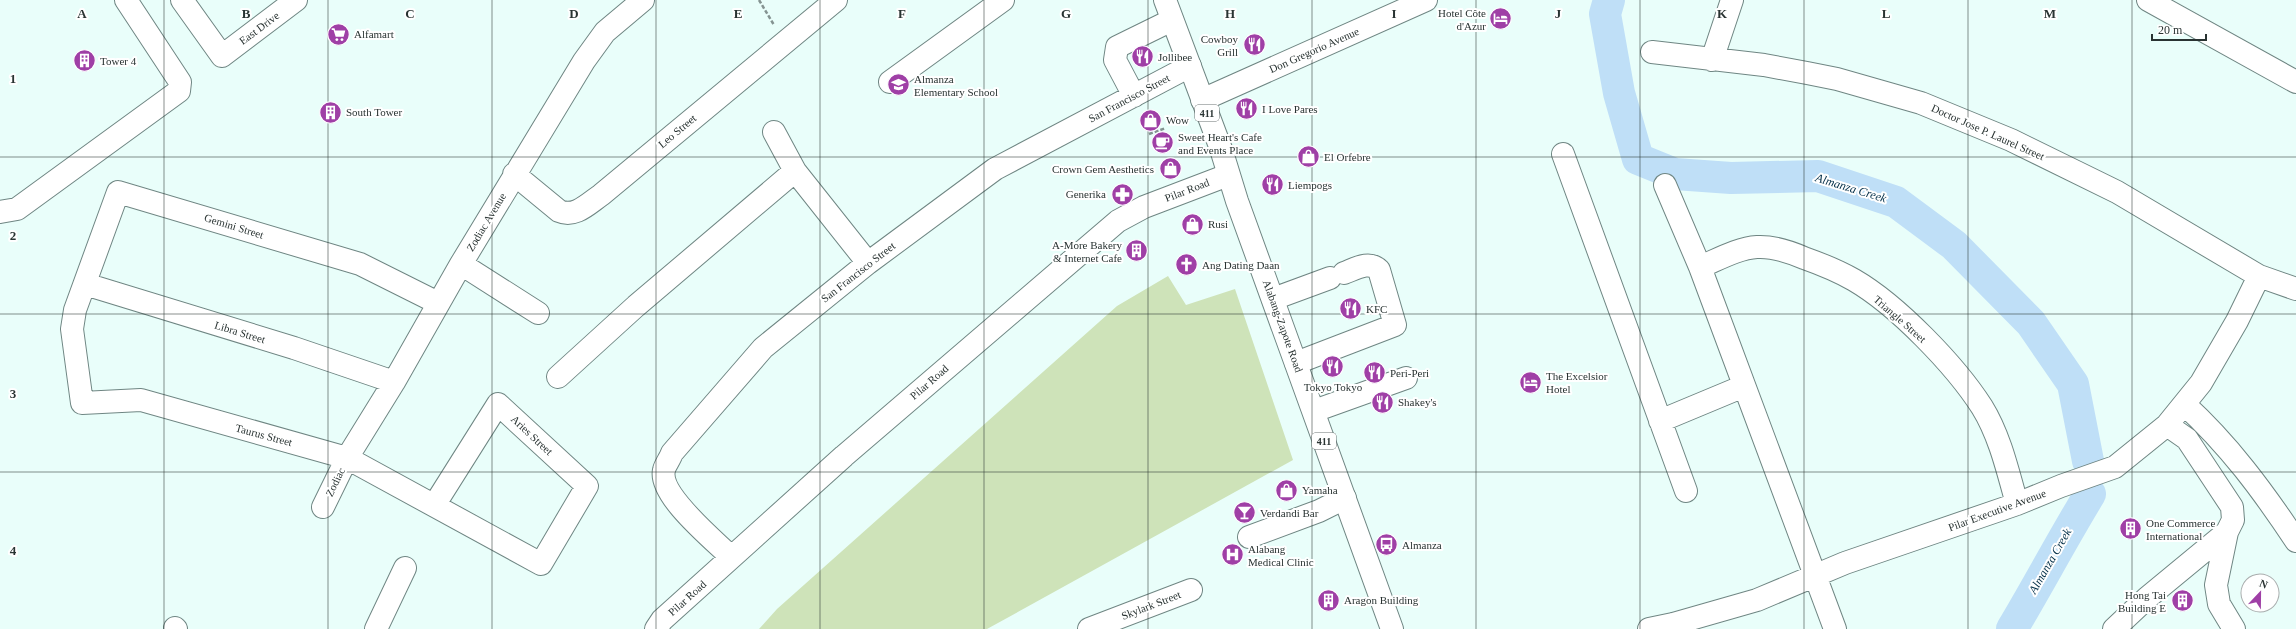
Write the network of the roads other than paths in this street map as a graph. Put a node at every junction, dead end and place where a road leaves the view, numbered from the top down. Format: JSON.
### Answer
{"nodes":[{"id":1,"x":126,"y":0,"type":"edge"},
{"id":2,"x":182,"y":0,"type":"edge"},
{"id":3,"x":296,"y":0,"type":"edge"},
{"id":4,"x":643,"y":0,"type":"edge"},
{"id":5,"x":836,"y":0,"type":"edge"},
{"id":6,"x":1003,"y":0,"type":"edge"},
{"id":7,"x":1426,"y":0,"type":"edge"},
{"id":8,"x":1732,"y":0,"type":"edge"},
{"id":9,"x":2148,"y":0,"type":"edge"},
{"id":10,"x":1168,"y":10,"type":"edge"},
{"id":11,"x":1715,"y":51,"type":"junction"},
{"id":12,"x":1652,"y":52,"type":"dead end"},
{"id":13,"x":1190,"y":66,"type":"junction"},
{"id":14,"x":2294,"y":76,"type":"edge"},
{"id":15,"x":890,"y":82,"type":"dead end"},
{"id":16,"x":1134,"y":96,"type":"junction"},
{"id":17,"x":1202,"y":100,"type":"junction"},
{"id":18,"x":774,"y":132,"type":"dead end"},
{"id":19,"x":1563,"y":154,"type":"dead end"},
{"id":20,"x":795,"y":171,"type":"junction"},
{"id":21,"x":514,"y":174,"type":"junction"},
{"id":22,"x":1228,"y":175,"type":"junction"},
{"id":23,"x":1665,"y":185,"type":"dead end"},
{"id":24,"x":0,"y":212,"type":"edge"},
{"id":25,"x":868,"y":263,"type":"junction"},
{"id":26,"x":461,"y":264,"type":"junction"},
{"id":27,"x":1700,"y":267,"type":"junction"},
{"id":28,"x":2259,"y":276,"type":"junction"},
{"id":29,"x":85,"y":284,"type":"junction"},
{"id":30,"x":2296,"y":289,"type":"edge"},
{"id":31,"x":1273,"y":299,"type":"junction"},
{"id":32,"x":438,"y":303,"type":"junction"},
{"id":33,"x":538,"y":314,"type":"dead end"},
{"id":34,"x":1296,"y":363,"type":"junction"},
{"id":35,"x":558,"y":377,"type":"dead end"},
{"id":36,"x":1406,"y":378,"type":"dead end"},
{"id":37,"x":394,"y":382,"type":"junction"},
{"id":38,"x":1744,"y":386,"type":"junction"},
{"id":39,"x":2184,"y":404,"type":"junction"},
{"id":40,"x":1314,"y":411,"type":"junction"},
{"id":41,"x":1660,"y":421,"type":"junction"},
{"id":42,"x":2167,"y":425,"type":"junction"},
{"id":43,"x":347,"y":458,"type":"junction"},
{"id":44,"x":1686,"y":491,"type":"dead end"},
{"id":45,"x":1345,"y":498,"type":"junction"},
{"id":46,"x":435,"y":504,"type":"junction"},
{"id":47,"x":2017,"y":504,"type":"junction"},
{"id":48,"x":323,"y":507,"type":"dead end"},
{"id":49,"x":2227,"y":532,"type":"junction"},
{"id":50,"x":1249,"y":537,"type":"dead end"},
{"id":51,"x":2296,"y":541,"type":"edge"},
{"id":52,"x":731,"y":557,"type":"junction"},
{"id":53,"x":542,"y":564,"type":"joint"},
{"id":54,"x":405,"y":568,"type":"dead end"},
{"id":55,"x":1815,"y":576,"type":"junction"},
{"id":56,"x":1191,"y":590,"type":"dead end"},
{"id":57,"x":376,"y":629,"type":"edge"},
{"id":58,"x":656,"y":629,"type":"edge"},
{"id":59,"x":1089,"y":629,"type":"edge"},
{"id":60,"x":1392,"y":629,"type":"edge"},
{"id":61,"x":1649,"y":629,"type":"edge"},
{"id":62,"x":1835,"y":629,"type":"edge"},
{"id":63,"x":2114,"y":629,"type":"edge"},
{"id":64,"x":2234,"y":629,"type":"edge"}],
"edges":[{"from":1,"to":24,"type":"main road"},
{"from":2,"to":3,"type":"main road","name":"East Drive"},
{"from":4,"to":21,"type":"main road","name":"Zodiac Avenue"},
{"from":5,"to":21,"type":"main road","name":"Leo Street"},
{"from":6,"to":15,"type":"main road"},
{"from":7,"to":17,"type":"main road","name":"Don Gregorio Avenue"},
{"from":8,"to":11,"type":"main road"},
{"from":9,"to":14,"type":"main road"},
{"from":10,"to":13,"type":"main road","name":"Alabang-Zapote Road","number":"411"},
{"from":10,"to":16,"type":"main road"},
{"from":11,"to":12,"type":"main road","name":"Doctor Jose P. Laurel Street"},
{"from":11,"to":28,"type":"main road","name":"Doctor Jose P. Laurel Street"},
{"from":13,"to":16,"type":"main road","name":"San Francisco Street"},
{"from":13,"to":17,"type":"main road","name":"Alabang-Zapote Road","number":"411"},
{"from":16,"to":25,"type":"main road","name":"San Francisco Street"},
{"from":17,"to":22,"type":"main road","name":"Alabang-Zapote Road","number":"411"},
{"from":18,"to":20,"type":"main road"},
{"from":19,"to":41,"type":"main road"},
{"from":20,"to":25,"type":"main road"},
{"from":20,"to":35,"type":"main road"},
{"from":21,"to":26,"type":"main road","name":"Zodiac Avenue"},
{"from":22,"to":31,"type":"main road","name":"Alabang-Zapote Road","number":"411"},
{"from":22,"to":52,"type":"main road","name":"Pilar Road"},
{"from":23,"to":27,"type":"main road"},
{"from":25,"to":52,"type":"main road","name":"San Francisco Street"},
{"from":26,"to":32,"type":"main road","name":"Zodiac Avenue"},
{"from":26,"to":33,"type":"main road"},
{"from":27,"to":38,"type":"main road"},
{"from":27,"to":47,"type":"main road","name":"Triangle Street"},
{"from":28,"to":30,"type":"main road","name":"Doctor Jose P. Laurel Street"},
{"from":28,"to":39,"type":"main road","name":"Pilar Executive Avenue"},
{"from":29,"to":32,"type":"main road","name":"Gemini Street"},
{"from":29,"to":37,"type":"main road","name":"Libra Street"},
{"from":29,"to":43,"type":"main road","name":"Taurus Street"},
{"from":31,"to":34,"type":"main road","name":"Alabang-Zapote Road","number":"411"},
{"from":31,"to":34,"type":"main road"},
{"from":32,"to":37,"type":"main road","name":"Zodiac Avenue"},
{"from":34,"to":40,"type":"main road","name":"Alabang-Zapote Road","number":"411"},
{"from":36,"to":40,"type":"main road"},
{"from":37,"to":43,"type":"main road","name":"Zodiac Avenue"},
{"from":38,"to":41,"type":"main road"},
{"from":38,"to":55,"type":"main road"},
{"from":39,"to":42,"type":"main road","name":"Pilar Executive Avenue"},
{"from":39,"to":51,"type":"main road"},
{"from":40,"to":45,"type":"main road","name":"Alabang-Zapote Road","number":"411"},
{"from":41,"to":44,"type":"main road"},
{"from":42,"to":47,"type":"main road","name":"Pilar Executive Avenue"},
{"from":42,"to":49,"type":"main road"},
{"from":43,"to":46,"type":"main road","name":"Taurus Street"},
{"from":43,"to":48,"type":"main road","name":"Zodiac"},
{"from":45,"to":50,"type":"main road"},
{"from":45,"to":60,"type":"main road","name":"Alabang-Zapote Road","number":"411"},
{"from":46,"to":53,"type":"main road","name":"Taurus Street"},
{"from":46,"to":53,"type":"main road","name":"Aries Street"},
{"from":47,"to":55,"type":"main road","name":"Pilar Executive Avenue"},
{"from":49,"to":63,"type":"main road"},
{"from":49,"to":64,"type":"main road"},
{"from":52,"to":58,"type":"main road","name":"Pilar Road"},
{"from":54,"to":57,"type":"main road"},
{"from":55,"to":61,"type":"main road","name":"Pilar Executive Avenue"},
{"from":55,"to":62,"type":"main road"},
{"from":56,"to":59,"type":"main road","name":"Skylark Street"}]}
